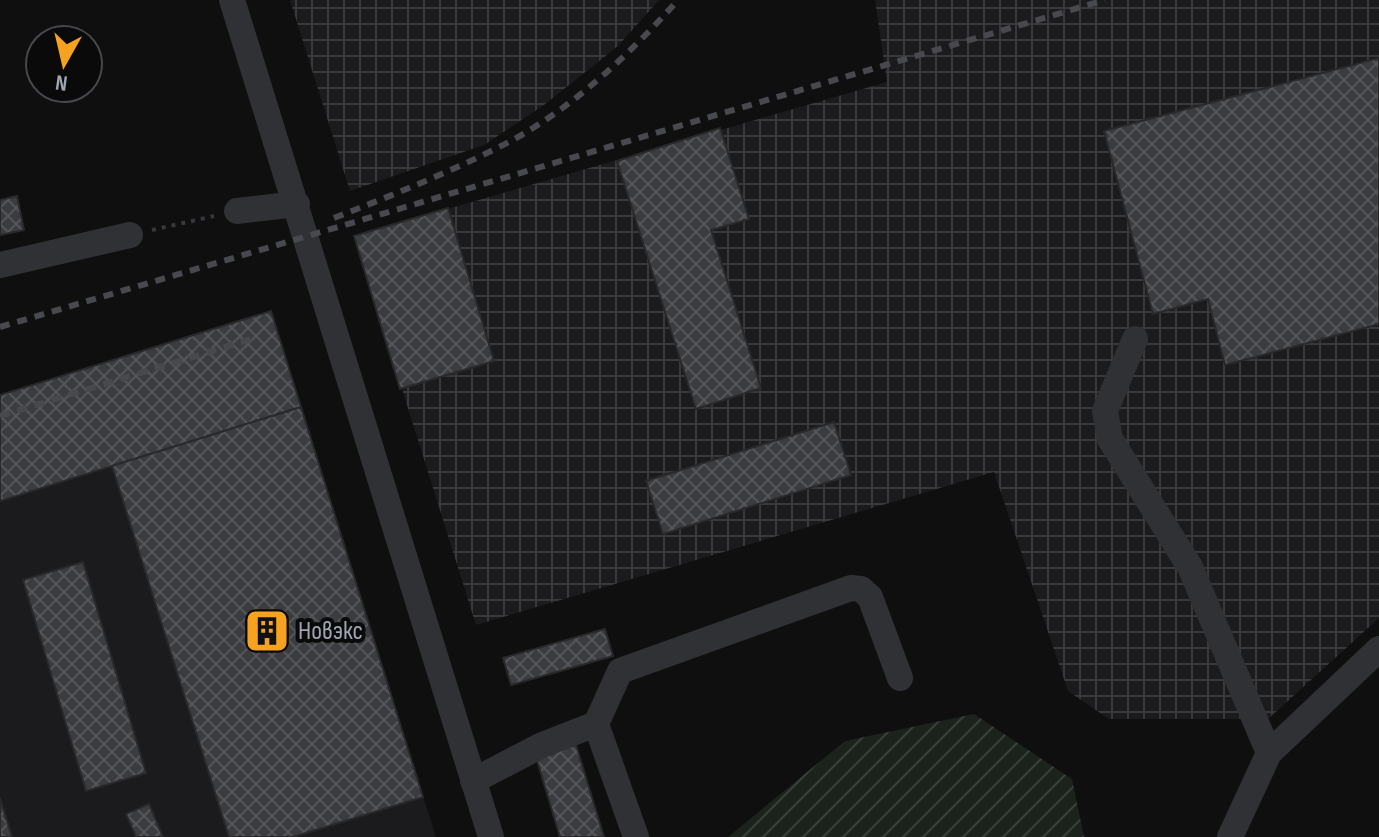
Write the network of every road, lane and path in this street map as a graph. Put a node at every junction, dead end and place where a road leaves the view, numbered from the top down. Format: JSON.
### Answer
{"nodes":[{"id":1,"x":232,"y":0,"type":"edge"},
{"id":2,"x":297,"y":204,"type":"junction"},
{"id":3,"x":237,"y":211,"type":"joint"},
{"id":4,"x":130,"y":235,"type":"joint"},
{"id":5,"x":0,"y":265,"type":"edge"},
{"id":6,"x":1135,"y":339,"type":"dead end"},
{"id":7,"x":1379,"y":649,"type":"edge"},
{"id":8,"x":900,"y":678,"type":"dead end"},
{"id":9,"x":596,"y":724,"type":"junction"},
{"id":10,"x":1269,"y":753,"type":"junction"},
{"id":11,"x":473,"y":781,"type":"junction"},
{"id":12,"x":491,"y":837,"type":"edge"},
{"id":13,"x":636,"y":837,"type":"edge"},
{"id":14,"x":1230,"y":837,"type":"edge"}],
"edges":[{"from":1,"to":2,"type":"street"},
{"from":2,"to":3,"type":"street"},
{"from":2,"to":11,"type":"street"},
{"from":3,"to":4,"type":"path"},
{"from":4,"to":5,"type":"street"},
{"from":6,"to":10,"type":"street"},
{"from":7,"to":10,"type":"street"},
{"from":8,"to":9,"type":"street"},
{"from":9,"to":11,"type":"street"},
{"from":9,"to":13,"type":"street"},
{"from":10,"to":14,"type":"street"},
{"from":11,"to":12,"type":"street"}]}
